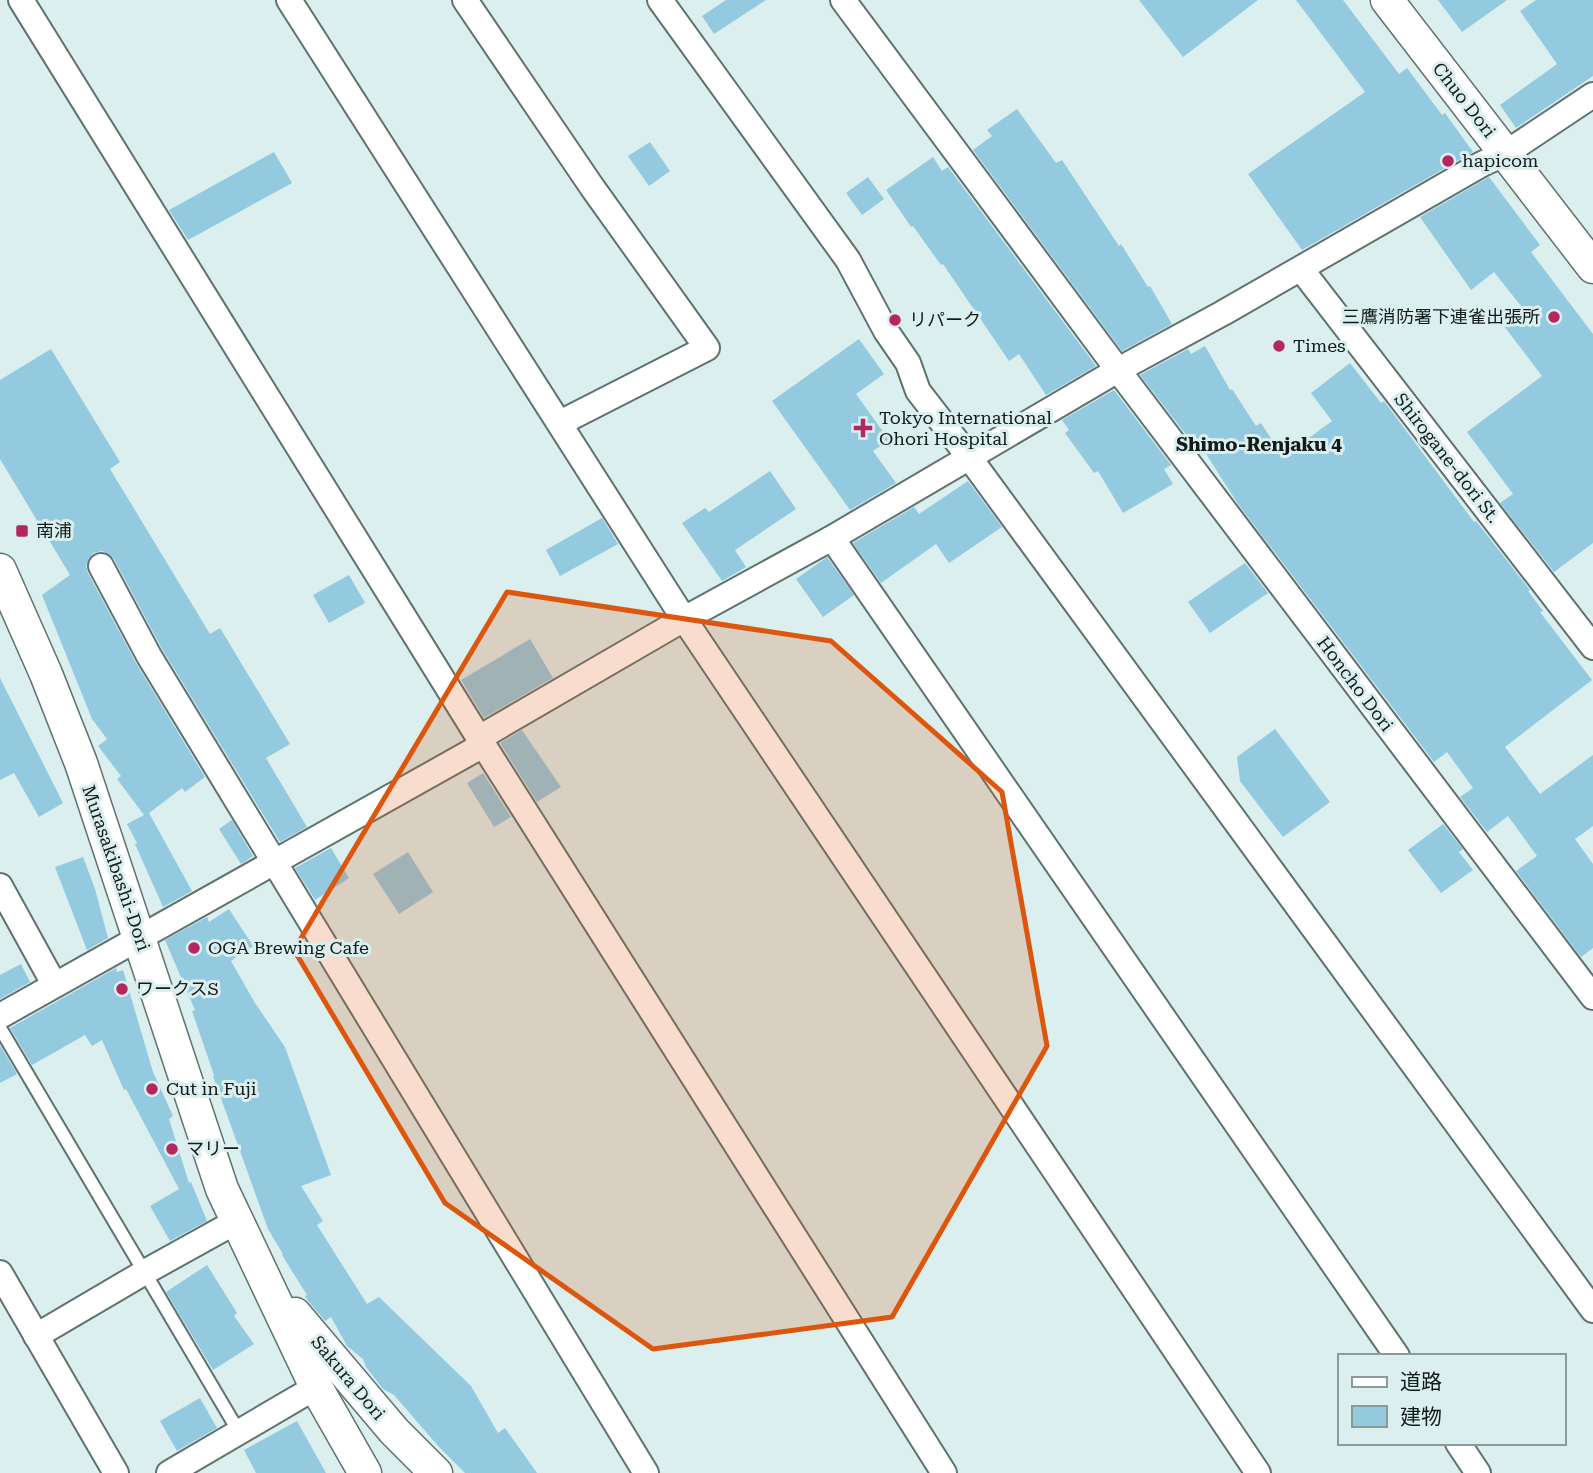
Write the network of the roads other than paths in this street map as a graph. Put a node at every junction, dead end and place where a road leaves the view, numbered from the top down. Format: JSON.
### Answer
{"nodes":[{"id":1,"x":21,"y":0,"type":"edge"},
{"id":2,"x":289,"y":0,"type":"edge"},
{"id":3,"x":465,"y":0,"type":"edge"},
{"id":4,"x":660,"y":0,"type":"edge"},
{"id":5,"x":843,"y":0,"type":"edge"},
{"id":6,"x":1387,"y":0,"type":"edge"},
{"id":7,"x":1593,"y":95,"type":"edge"},
{"id":8,"x":1506,"y":153,"type":"junction"},
{"id":9,"x":1593,"y":267,"type":"edge"},
{"id":10,"x":1301,"y":269,"type":"junction"},
{"id":11,"x":1118,"y":370,"type":"junction"},
{"id":12,"x":560,"y":423,"type":"junction"},
{"id":13,"x":969,"y":457,"type":"junction"},
{"id":14,"x":832,"y":538,"type":"junction"},
{"id":15,"x":101,"y":566,"type":"dead end"},
{"id":16,"x":0,"y":570,"type":"edge"},
{"id":17,"x":684,"y":619,"type":"junction"},
{"id":18,"x":1593,"y":647,"type":"edge"},
{"id":19,"x":478,"y":738,"type":"junction"},
{"id":20,"x":275,"y":862,"type":"junction"},
{"id":21,"x":0,"y":886,"type":"edge"},
{"id":22,"x":140,"y":937,"type":"junction"},
{"id":23,"x":54,"y":984,"type":"junction"},
{"id":24,"x":1593,"y":997,"type":"edge"},
{"id":25,"x":0,"y":1016,"type":"edge"},
{"id":26,"x":0,"y":1028,"type":"edge"},
{"id":27,"x":237,"y":1221,"type":"junction"},
{"id":28,"x":145,"y":1272,"type":"junction"},
{"id":29,"x":0,"y":1273,"type":"edge"},
{"id":30,"x":265,"y":1278,"type":"junction"},
{"id":31,"x":1593,"y":1310,"type":"edge"},
{"id":32,"x":36,"y":1336,"type":"junction"},
{"id":33,"x":1396,"y":1354,"type":"edge"},
{"id":34,"x":316,"y":1387,"type":"junction"},
{"id":35,"x":239,"y":1432,"type":"junction"},
{"id":36,"x":1459,"y":1445,"type":"edge"},
{"id":37,"x":116,"y":1473,"type":"edge"},
{"id":38,"x":169,"y":1473,"type":"edge"},
{"id":39,"x":365,"y":1473,"type":"edge"},
{"id":40,"x":436,"y":1473,"type":"edge"},
{"id":41,"x":646,"y":1473,"type":"edge"},
{"id":42,"x":944,"y":1473,"type":"edge"},
{"id":43,"x":1258,"y":1473,"type":"edge"},
{"id":44,"x":1478,"y":1473,"type":"edge"}],
"edges":[{"from":1,"to":19,"type":"street"},
{"from":2,"to":12,"type":"street"},
{"from":3,"to":12,"type":"street"},
{"from":4,"to":13,"type":"street"},
{"from":5,"to":11,"type":"street","name":"Honcho Dori"},
{"from":6,"to":8,"type":"street","name":"Chuo Dori"},
{"from":7,"to":8,"type":"street"},
{"from":8,"to":9,"type":"street","name":"Chuo Dori"},
{"from":8,"to":10,"type":"street"},
{"from":10,"to":11,"type":"street"},
{"from":10,"to":18,"type":"street","name":"Shirogane-dori St."},
{"from":11,"to":13,"type":"street"},
{"from":11,"to":24,"type":"street","name":"Honcho Dori"},
{"from":12,"to":17,"type":"street"},
{"from":13,"to":14,"type":"street"},
{"from":13,"to":31,"type":"street"},
{"from":14,"to":17,"type":"street"},
{"from":14,"to":33,"type":"street"},
{"from":15,"to":20,"type":"street"},
{"from":16,"to":22,"type":"street","name":"Murasakibashi-Dori"},
{"from":17,"to":19,"type":"street"},
{"from":17,"to":43,"type":"street"},
{"from":19,"to":20,"type":"street"},
{"from":19,"to":42,"type":"street"},
{"from":20,"to":22,"type":"street"},
{"from":20,"to":41,"type":"street"},
{"from":21,"to":23,"type":"street"},
{"from":22,"to":23,"type":"street"},
{"from":22,"to":27,"type":"street","name":"Murasakibashi-Dori"},
{"from":23,"to":25,"type":"street"},
{"from":26,"to":28,"type":"lane"},
{"from":27,"to":28,"type":"street"},
{"from":27,"to":30,"type":"street","name":"Murasakibashi-Dori"},
{"from":28,"to":32,"type":"street"},
{"from":28,"to":35,"type":"lane"},
{"from":29,"to":32,"type":"street"},
{"from":30,"to":34,"type":"street","name":"Murasakibashi-Dori"},
{"from":30,"to":40,"type":"street","name":"Sakura Dori"},
{"from":32,"to":37,"type":"street"},
{"from":34,"to":35,"type":"street"},
{"from":34,"to":39,"type":"street","name":"Murasakibashi-Dori"},
{"from":35,"to":38,"type":"street"},
{"from":36,"to":44,"type":"street"}]}
